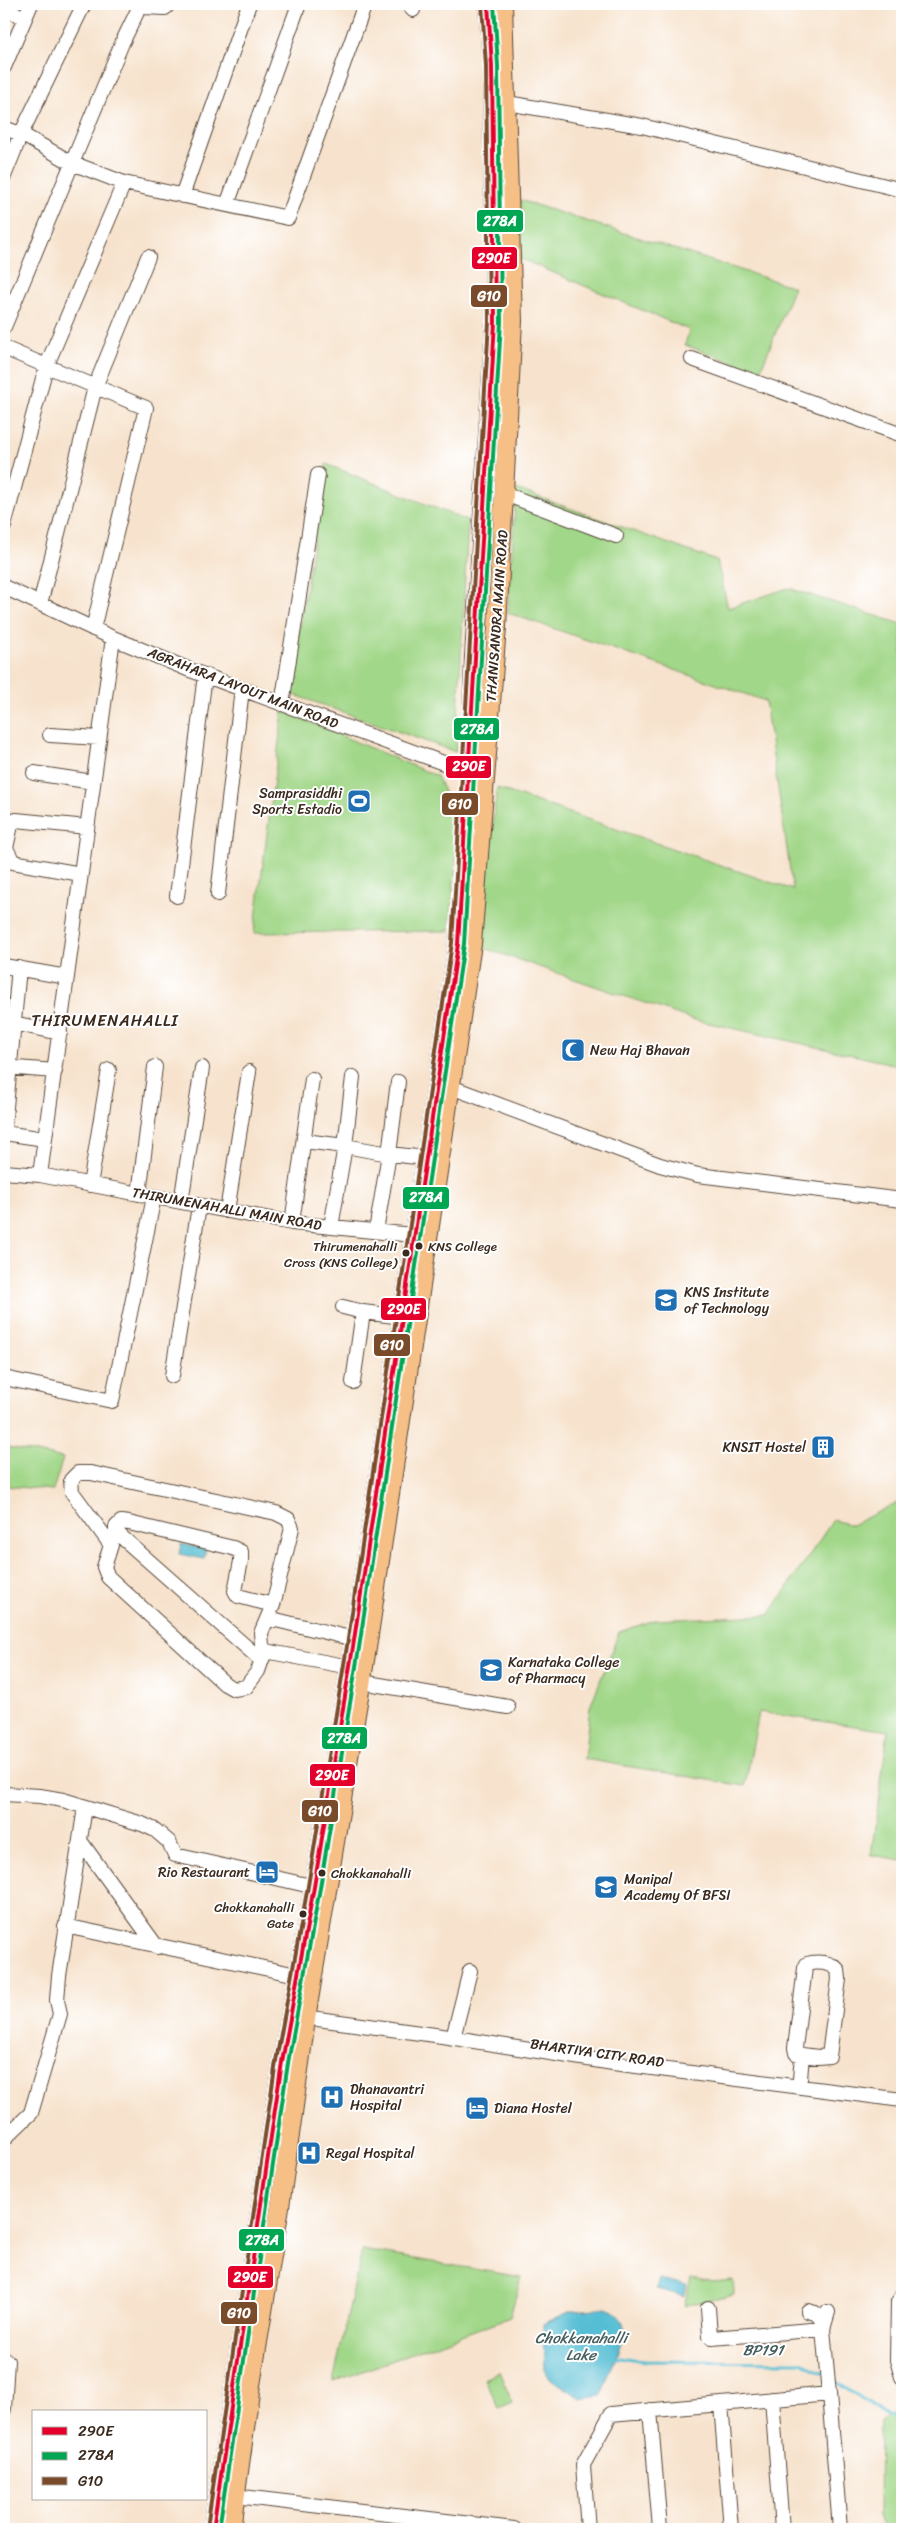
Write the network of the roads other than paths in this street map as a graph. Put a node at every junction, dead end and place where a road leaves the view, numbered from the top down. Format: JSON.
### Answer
{"nodes":[{"id":1,"x":31,"y":4,"type":"edge"},
{"id":2,"x":84,"y":4,"type":"edge"},
{"id":3,"x":170,"y":4,"type":"edge"},
{"id":4,"x":249,"y":4,"type":"edge"},
{"id":5,"x":299,"y":4,"type":"edge"},
{"id":6,"x":365,"y":4,"type":"edge"},
{"id":7,"x":488,"y":4,"type":"edge"},
{"id":8,"x":504,"y":4,"type":"edge"},
{"id":9,"x":4,"y":8,"type":"edge"},
{"id":10,"x":25,"y":18,"type":"junction"},
{"id":11,"x":5,"y":62,"type":"edge"},
{"id":12,"x":507,"y":103,"type":"junction"},
{"id":13,"x":4,"y":128,"type":"edge"},
{"id":14,"x":21,"y":134,"type":"junction"},
{"id":15,"x":72,"y":163,"type":"junction"},
{"id":16,"x":4,"y":176,"type":"edge"},
{"id":17,"x":124,"y":184,"type":"junction"},
{"id":18,"x":902,"y":190,"type":"edge"},
{"id":19,"x":182,"y":196,"type":"junction"},
{"id":20,"x":227,"y":205,"type":"junction"},
{"id":21,"x":148,"y":257,"type":"dead end"},
{"id":22,"x":4,"y":327,"type":"edge"},
{"id":23,"x":4,"y":348,"type":"edge"},
{"id":24,"x":692,"y":359,"type":"dead end"},
{"id":25,"x":46,"y":367,"type":"junction"},
{"id":26,"x":96,"y":387,"type":"junction"},
{"id":27,"x":902,"y":435,"type":"edge"},
{"id":28,"x":318,"y":475,"type":"dead end"},
{"id":29,"x":505,"y":494,"type":"junction"},
{"id":30,"x":4,"y":526,"type":"edge"},
{"id":31,"x":616,"y":536,"type":"dead end"},
{"id":32,"x":4,"y":587,"type":"edge"},
{"id":33,"x":40,"y":604,"type":"junction"},
{"id":34,"x":93,"y":629,"type":"junction"},
{"id":35,"x":113,"y":638,"type":"junction"},
{"id":36,"x":204,"y":675,"type":"junction"},
{"id":37,"x":242,"y":689,"type":"junction"},
{"id":38,"x":282,"y":704,"type":"junction"},
{"id":39,"x":50,"y":734,"type":"dead end"},
{"id":40,"x":99,"y":738,"type":"junction"},
{"id":41,"x":470,"y":772,"type":"junction"},
{"id":42,"x":34,"y":773,"type":"dead end"},
{"id":43,"x":486,"y":779,"type":"junction"},
{"id":44,"x":93,"y":782,"type":"junction"},
{"id":45,"x":87,"y":827,"type":"junction"},
{"id":46,"x":81,"y":874,"type":"junction"},
{"id":47,"x":218,"y":894,"type":"dead end"},
{"id":48,"x":178,"y":896,"type":"dead end"},
{"id":49,"x":4,"y":966,"type":"edge"},
{"id":50,"x":19,"y":968,"type":"junction"},
{"id":51,"x":67,"y":977,"type":"junction"},
{"id":52,"x":13,"y":1023,"type":"junction"},
{"id":53,"x":60,"y":1032,"type":"junction"},
{"id":54,"x":7,"y":1067,"type":"edge"},
{"id":55,"x":156,"y":1067,"type":"dead end"},
{"id":56,"x":202,"y":1068,"type":"dead end"},
{"id":57,"x":109,"y":1070,"type":"dead end"},
{"id":58,"x":54,"y":1071,"type":"junction"},
{"id":59,"x":249,"y":1072,"type":"dead end"},
{"id":60,"x":353,"y":1077,"type":"dead end"},
{"id":61,"x":312,"y":1079,"type":"dead end"},
{"id":62,"x":398,"y":1082,"type":"dead end"},
{"id":63,"x":451,"y":1087,"type":"junction"},
{"id":64,"x":4,"y":1128,"type":"edge"},
{"id":65,"x":4,"y":1133,"type":"edge"},
{"id":66,"x":45,"y":1139,"type":"junction"},
{"id":67,"x":304,"y":1141,"type":"junction"},
{"id":68,"x":345,"y":1146,"type":"junction"},
{"id":69,"x":389,"y":1154,"type":"junction"},
{"id":70,"x":426,"y":1158,"type":"junction"},
{"id":71,"x":4,"y":1172,"type":"edge"},
{"id":72,"x":40,"y":1175,"type":"junction"},
{"id":73,"x":90,"y":1185,"type":"junction"},
{"id":74,"x":139,"y":1194,"type":"junction"},
{"id":75,"x":154,"y":1197,"type":"junction"},
{"id":76,"x":902,"y":1200,"type":"edge"},
{"id":77,"x":181,"y":1202,"type":"junction"},
{"id":78,"x":199,"y":1206,"type":"junction"},
{"id":79,"x":227,"y":1211,"type":"junction"},
{"id":80,"x":292,"y":1223,"type":"junction"},
{"id":81,"x":331,"y":1227,"type":"junction"},
{"id":82,"x":376,"y":1231,"type":"junction"},
{"id":83,"x":422,"y":1236,"type":"junction"},
{"id":84,"x":343,"y":1308,"type":"dead end"},
{"id":85,"x":363,"y":1312,"type":"junction"},
{"id":86,"x":402,"y":1318,"type":"junction"},
{"id":87,"x":172,"y":1376,"type":"dead end"},
{"id":88,"x":4,"y":1378,"type":"edge"},
{"id":89,"x":353,"y":1382,"type":"dead end"},
{"id":90,"x":271,"y":1612,"type":"junction"},
{"id":91,"x":354,"y":1639,"type":"junction"},
{"id":92,"x":263,"y":1656,"type":"junction"},
{"id":93,"x":350,"y":1667,"type":"junction"},
{"id":94,"x":362,"y":1682,"type":"junction"},
{"id":95,"x":508,"y":1707,"type":"dead end"},
{"id":96,"x":4,"y":1796,"type":"edge"},
{"id":97,"x":85,"y":1807,"type":"junction"},
{"id":98,"x":81,"y":1842,"type":"junction"},
{"id":99,"x":321,"y":1888,"type":"junction"},
{"id":100,"x":65,"y":1926,"type":"junction"},
{"id":101,"x":157,"y":1947,"type":"junction"},
{"id":102,"x":470,"y":1971,"type":"dead end"},
{"id":103,"x":297,"y":1975,"type":"junction"},
{"id":104,"x":299,"y":2014,"type":"junction"},
{"id":105,"x":454,"y":2034,"type":"junction"},
{"id":106,"x":504,"y":2042,"type":"junction"},
{"id":107,"x":802,"y":2055,"type":"junction"},
{"id":108,"x":613,"y":2059,"type":"junction"},
{"id":109,"x":800,"y":2079,"type":"junction"},
{"id":110,"x":902,"y":2092,"type":"edge"},
{"id":111,"x":902,"y":2100,"type":"edge"},
{"id":112,"x":4,"y":2139,"type":"edge"},
{"id":113,"x":902,"y":2296,"type":"edge"},
{"id":114,"x":708,"y":2308,"type":"dead end"},
{"id":115,"x":808,"y":2312,"type":"dead end"},
{"id":116,"x":825,"y":2321,"type":"junction"},
{"id":117,"x":7,"y":2361,"type":"dead end"},
{"id":118,"x":902,"y":2377,"type":"edge"},
{"id":119,"x":827,"y":2382,"type":"junction"},
{"id":120,"x":772,"y":2399,"type":"junction"},
{"id":121,"x":721,"y":2404,"type":"junction"},
{"id":122,"x":4,"y":2409,"type":"edge"},
{"id":123,"x":650,"y":2410,"type":"junction"},
{"id":124,"x":235,"y":2496,"type":"junction"},
{"id":125,"x":213,"y":2529,"type":"edge"},
{"id":126,"x":230,"y":2529,"type":"edge"},
{"id":127,"x":514,"y":2529,"type":"edge"},
{"id":128,"x":588,"y":2529,"type":"edge"},
{"id":129,"x":660,"y":2529,"type":"edge"},
{"id":130,"x":731,"y":2529,"type":"edge"},
{"id":131,"x":782,"y":2529,"type":"edge"},
{"id":132,"x":840,"y":2529,"type":"edge"}],
"edges":[{"from":1,"to":10,"type":"street"},
{"from":2,"to":14,"type":"street"},
{"from":3,"to":15,"type":"street"},
{"from":4,"to":19,"type":"street"},
{"from":5,"to":20,"type":"street"},
{"from":6,"to":20,"type":"street"},
{"from":7,"to":41,"type":"main road","name":"THANISANDRA MAIN ROAD"},
{"from":8,"to":12,"type":"main road","name":"THANISANDRA MAIN ROAD"},
{"from":9,"to":10,"type":"street"},
{"from":10,"to":11,"type":"street"},
{"from":12,"to":18,"type":"street"},
{"from":12,"to":29,"type":"main road","name":"THANISANDRA MAIN ROAD"},
{"from":13,"to":14,"type":"street"},
{"from":14,"to":15,"type":"street"},
{"from":14,"to":16,"type":"street"},
{"from":15,"to":17,"type":"street"},
{"from":15,"to":22,"type":"street"},
{"from":17,"to":19,"type":"street"},
{"from":17,"to":25,"type":"street"},
{"from":19,"to":20,"type":"street"},
{"from":21,"to":26,"type":"street"},
{"from":23,"to":25,"type":"street"},
{"from":24,"to":27,"type":"street"},
{"from":25,"to":26,"type":"street"},
{"from":25,"to":30,"type":"street"},
{"from":26,"to":33,"type":"street"},
{"from":26,"to":34,"type":"street"},
{"from":28,"to":38,"type":"street"},
{"from":29,"to":31,"type":"street"},
{"from":29,"to":43,"type":"main road","name":"THANISANDRA MAIN ROAD"},
{"from":32,"to":33,"type":"street","name":"AGRAHARA LAYOUT MAIN ROAD"},
{"from":33,"to":34,"type":"street","name":"AGRAHARA LAYOUT MAIN ROAD"},
{"from":34,"to":35,"type":"street","name":"AGRAHARA LAYOUT MAIN ROAD"},
{"from":35,"to":36,"type":"street","name":"AGRAHARA LAYOUT MAIN ROAD"},
{"from":35,"to":40,"type":"street"},
{"from":36,"to":37,"type":"street","name":"AGRAHARA LAYOUT MAIN ROAD"},
{"from":36,"to":48,"type":"street"},
{"from":37,"to":38,"type":"street","name":"AGRAHARA LAYOUT MAIN ROAD"},
{"from":37,"to":47,"type":"street"},
{"from":38,"to":41,"type":"street","name":"AGRAHARA LAYOUT MAIN ROAD"},
{"from":39,"to":40,"type":"street"},
{"from":40,"to":44,"type":"street"},
{"from":41,"to":43,"type":"street","name":"AGRAHARA LAYOUT MAIN ROAD"},
{"from":41,"to":70,"type":"main road","name":"THANISANDRA MAIN ROAD"},
{"from":42,"to":44,"type":"street"},
{"from":43,"to":63,"type":"main road","name":"THANISANDRA MAIN ROAD"},
{"from":44,"to":45,"type":"street"},
{"from":45,"to":46,"type":"street"},
{"from":45,"to":46,"type":"street"},
{"from":46,"to":51,"type":"street"},
{"from":49,"to":50,"type":"street"},
{"from":50,"to":51,"type":"street"},
{"from":50,"to":52,"type":"street"},
{"from":51,"to":53,"type":"street"},
{"from":52,"to":53,"type":"street"},
{"from":52,"to":54,"type":"street"},
{"from":53,"to":58,"type":"street"},
{"from":54,"to":58,"type":"street"},
{"from":54,"to":64,"type":"street"},
{"from":55,"to":74,"type":"street"},
{"from":56,"to":77,"type":"street"},
{"from":57,"to":73,"type":"street"},
{"from":58,"to":66,"type":"street"},
{"from":59,"to":79,"type":"street"},
{"from":60,"to":68,"type":"street"},
{"from":61,"to":67,"type":"street"},
{"from":62,"to":69,"type":"street"},
{"from":63,"to":76,"type":"street"},
{"from":63,"to":83,"type":"main road","name":"THANISANDRA MAIN ROAD"},
{"from":65,"to":66,"type":"street"},
{"from":66,"to":72,"type":"street"},
{"from":67,"to":68,"type":"street"},
{"from":67,"to":80,"type":"street"},
{"from":68,"to":69,"type":"street"},
{"from":68,"to":81,"type":"street"},
{"from":69,"to":70,"type":"street"},
{"from":69,"to":82,"type":"street"},
{"from":70,"to":83,"type":"main road","name":"THANISANDRA MAIN ROAD"},
{"from":71,"to":72,"type":"street","name":"THIRUMENAHALLI MAIN ROAD"},
{"from":72,"to":73,"type":"street","name":"THIRUMENAHALLI MAIN ROAD"},
{"from":73,"to":74,"type":"street","name":"THIRUMENAHALLI MAIN ROAD"},
{"from":74,"to":75,"type":"street","name":"THIRUMENAHALLI MAIN ROAD"},
{"from":75,"to":77,"type":"street","name":"THIRUMENAHALLI MAIN ROAD"},
{"from":75,"to":88,"type":"street"},
{"from":77,"to":78,"type":"street","name":"THIRUMENAHALLI MAIN ROAD"},
{"from":78,"to":79,"type":"street","name":"THIRUMENAHALLI MAIN ROAD"},
{"from":78,"to":87,"type":"street"},
{"from":79,"to":80,"type":"street","name":"THIRUMENAHALLI MAIN ROAD"},
{"from":80,"to":81,"type":"street","name":"THIRUMENAHALLI MAIN ROAD"},
{"from":81,"to":82,"type":"street","name":"THIRUMENAHALLI MAIN ROAD"},
{"from":82,"to":83,"type":"street","name":"THIRUMENAHALLI MAIN ROAD"},
{"from":83,"to":86,"type":"main road","name":"THANISANDRA MAIN ROAD"},
{"from":83,"to":94,"type":"main road","name":"THANISANDRA MAIN ROAD"},
{"from":84,"to":85,"type":"street"},
{"from":85,"to":86,"type":"street"},
{"from":85,"to":89,"type":"street"},
{"from":86,"to":91,"type":"main road","name":"THANISANDRA MAIN ROAD"},
{"from":90,"to":91,"type":"street"},
{"from":90,"to":92,"type":"street"},
{"from":90,"to":92,"type":"street"},
{"from":90,"to":92,"type":"street"},
{"from":91,"to":93,"type":"main road","name":"THANISANDRA MAIN ROAD"},
{"from":92,"to":93,"type":"street"},
{"from":93,"to":99,"type":"main road","name":"THANISANDRA MAIN ROAD"},
{"from":94,"to":95,"type":"street"},
{"from":94,"to":99,"type":"main road","name":"THANISANDRA MAIN ROAD"},
{"from":96,"to":97,"type":"street"},
{"from":97,"to":98,"type":"street"},
{"from":97,"to":99,"type":"street"},
{"from":98,"to":100,"type":"street"},
{"from":98,"to":101,"type":"street"},
{"from":99,"to":103,"type":"main road","name":"THANISANDRA MAIN ROAD"},
{"from":99,"to":104,"type":"main road","name":"THANISANDRA MAIN ROAD"},
{"from":100,"to":101,"type":"street"},
{"from":100,"to":112,"type":"street"},
{"from":101,"to":103,"type":"street"},
{"from":102,"to":105,"type":"street"},
{"from":103,"to":104,"type":"main road","name":"THANISANDRA MAIN ROAD"},
{"from":104,"to":105,"type":"street","name":"BHARTIYA CITY ROAD"},
{"from":104,"to":106,"type":"street","name":"BHARTIYA CITY ROAD"},
{"from":104,"to":124,"type":"main road","name":"THANISANDRA MAIN ROAD"},
{"from":104,"to":125,"type":"main road","name":"THANISANDRA MAIN ROAD"},
{"from":105,"to":106,"type":"street","name":"BHARTIYA CITY ROAD"},
{"from":106,"to":108,"type":"street","name":"BHARTIYA CITY ROAD"},
{"from":107,"to":107,"type":"street"},
{"from":107,"to":109,"type":"street"},
{"from":108,"to":109,"type":"street","name":"BHARTIYA CITY ROAD"},
{"from":108,"to":111,"type":"street","name":"BHARTIYA CITY ROAD"},
{"from":109,"to":110,"type":"street","name":"BHARTIYA CITY ROAD"},
{"from":113,"to":118,"type":"street"},
{"from":114,"to":116,"type":"street"},
{"from":115,"to":116,"type":"street"},
{"from":116,"to":119,"type":"street"},
{"from":117,"to":122,"type":"street"},
{"from":119,"to":120,"type":"street"},
{"from":119,"to":132,"type":"street"},
{"from":120,"to":121,"type":"street"},
{"from":120,"to":131,"type":"street"},
{"from":121,"to":123,"type":"street"},
{"from":121,"to":130,"type":"street"},
{"from":123,"to":128,"type":"street"},
{"from":123,"to":129,"type":"street"},
{"from":124,"to":126,"type":"main road","name":"THANISANDRA MAIN ROAD"},
{"from":124,"to":127,"type":"street"}]}
